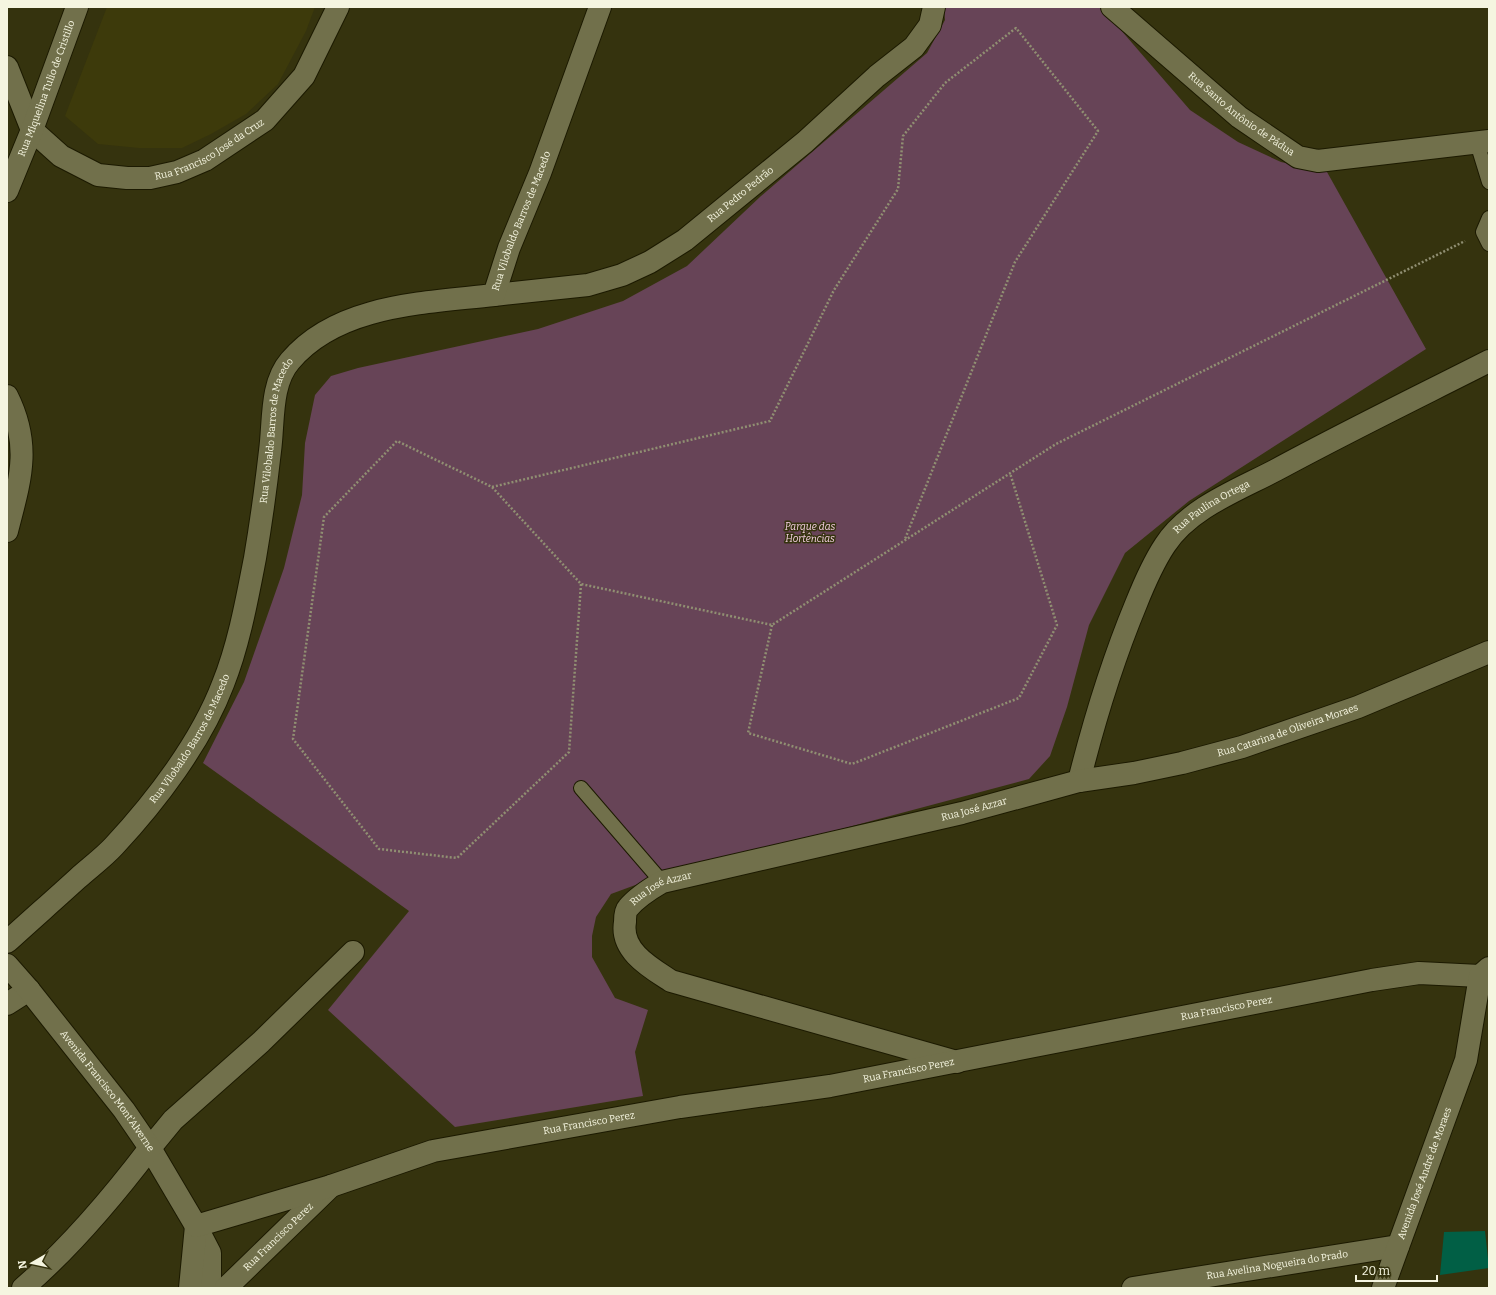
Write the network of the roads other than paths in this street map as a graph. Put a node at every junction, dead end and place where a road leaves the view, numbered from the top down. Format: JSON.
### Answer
{"nodes":[{"id":1,"x":77,"y":7,"type":"edge"},
{"id":2,"x":338,"y":7,"type":"edge"},
{"id":3,"x":600,"y":7,"type":"edge"},
{"id":4,"x":934,"y":7,"type":"edge"},
{"id":5,"x":1112,"y":7,"type":"edge"},
{"id":6,"x":7,"y":68,"type":"edge"},
{"id":7,"x":32,"y":130,"type":"junction"},
{"id":8,"x":1483,"y":142,"type":"edge"},
{"id":9,"x":1489,"y":182,"type":"edge"},
{"id":10,"x":7,"y":191,"type":"edge"},
{"id":11,"x":1489,"y":218,"type":"edge"},
{"id":12,"x":1486,"y":238,"type":"edge"},
{"id":13,"x":494,"y":295,"type":"junction"},
{"id":14,"x":1489,"y":361,"type":"edge"},
{"id":15,"x":7,"y":396,"type":"edge"},
{"id":16,"x":7,"y":531,"type":"edge"},
{"id":17,"x":1489,"y":652,"type":"edge"},
{"id":18,"x":1079,"y":781,"type":"junction"},
{"id":19,"x":581,"y":788,"type":"dead end"},
{"id":20,"x":662,"y":882,"type":"junction"},
{"id":21,"x":7,"y":942,"type":"edge"},
{"id":22,"x":353,"y":952,"type":"dead end"},
{"id":23,"x":7,"y":965,"type":"edge"},
{"id":24,"x":1486,"y":974,"type":"edge"},
{"id":25,"x":29,"y":990,"type":"junction"},
{"id":26,"x":7,"y":1004,"type":"edge"},
{"id":27,"x":1489,"y":1023,"type":"edge"},
{"id":28,"x":1466,"y":1060,"type":"junction"},
{"id":29,"x":957,"y":1062,"type":"junction"},
{"id":30,"x":150,"y":1148,"type":"junction"},
{"id":31,"x":331,"y":1186,"type":"junction"},
{"id":32,"x":196,"y":1226,"type":"junction"},
{"id":33,"x":1398,"y":1246,"type":"junction"},
{"id":34,"x":1385,"y":1287,"type":"edge"},
{"id":35,"x":23,"y":1288,"type":"edge"},
{"id":36,"x":190,"y":1288,"type":"edge"},
{"id":37,"x":210,"y":1288,"type":"edge"},
{"id":38,"x":226,"y":1288,"type":"edge"},
{"id":39,"x":1133,"y":1288,"type":"edge"}],
"edges":[{"from":1,"to":7,"type":"street","name":"Rua Miquelina Tulio de Cristillo"},
{"from":2,"to":7,"type":"street","name":"Rua Francisco José da Cruz"},
{"from":3,"to":13,"type":"street","name":"Rua Vilobaldo Barros de Macedo"},
{"from":4,"to":13,"type":"street","name":"Rua Pedro Pedrão"},
{"from":5,"to":8,"type":"street","name":"Rua Santo Antônio de Pádua"},
{"from":6,"to":7,"type":"street"},
{"from":7,"to":10,"type":"street","name":"Rua Miquelina Tulio de Cristillo"},
{"from":8,"to":9,"type":"lane"},
{"from":11,"to":12,"type":"lane"},
{"from":13,"to":21,"type":"street","name":"Rua Vilobaldo Barros de Macedo"},
{"from":14,"to":18,"type":"street","name":"Rua Paulina Ortega"},
{"from":15,"to":16,"type":"street"},
{"from":17,"to":18,"type":"street","name":"Rua Catarina de Oliveira Moraes"},
{"from":18,"to":20,"type":"street","name":"Rua José Azzar"},
{"from":19,"to":20,"type":"lane"},
{"from":20,"to":29,"type":"street","name":"Rua José Azzar"},
{"from":22,"to":30,"type":"street"},
{"from":23,"to":25,"type":"street","name":"Avenida Francisco Mont'Alverne"},
{"from":24,"to":28,"type":"street","name":"Avenida José André de Moraes"},
{"from":24,"to":29,"type":"street","name":"Rua Francisco Perez"},
{"from":25,"to":26,"type":"street"},
{"from":25,"to":30,"type":"street","name":"Avenida Francisco Mont'Alverne"},
{"from":27,"to":28,"type":"street","name":"Avenida José André de Moraes"},
{"from":28,"to":33,"type":"street","name":"Avenida José André de Moraes"},
{"from":29,"to":31,"type":"street","name":"Rua Francisco Perez"},
{"from":30,"to":32,"type":"street","name":"Avenida Francisco Mont'Alverne"},
{"from":30,"to":35,"type":"street"},
{"from":31,"to":32,"type":"street","name":"Rua Francisco Perez"},
{"from":31,"to":38,"type":"street","name":"Rua Francisco Perez"},
{"from":32,"to":36,"type":"street"},
{"from":32,"to":37,"type":"street","name":"Avenida Francisco Mont'Alverne"},
{"from":33,"to":34,"type":"street","name":"Avenida José André de Moraes"},
{"from":33,"to":39,"type":"street","name":"Rua Avelina Nogueira do Prado"}]}
